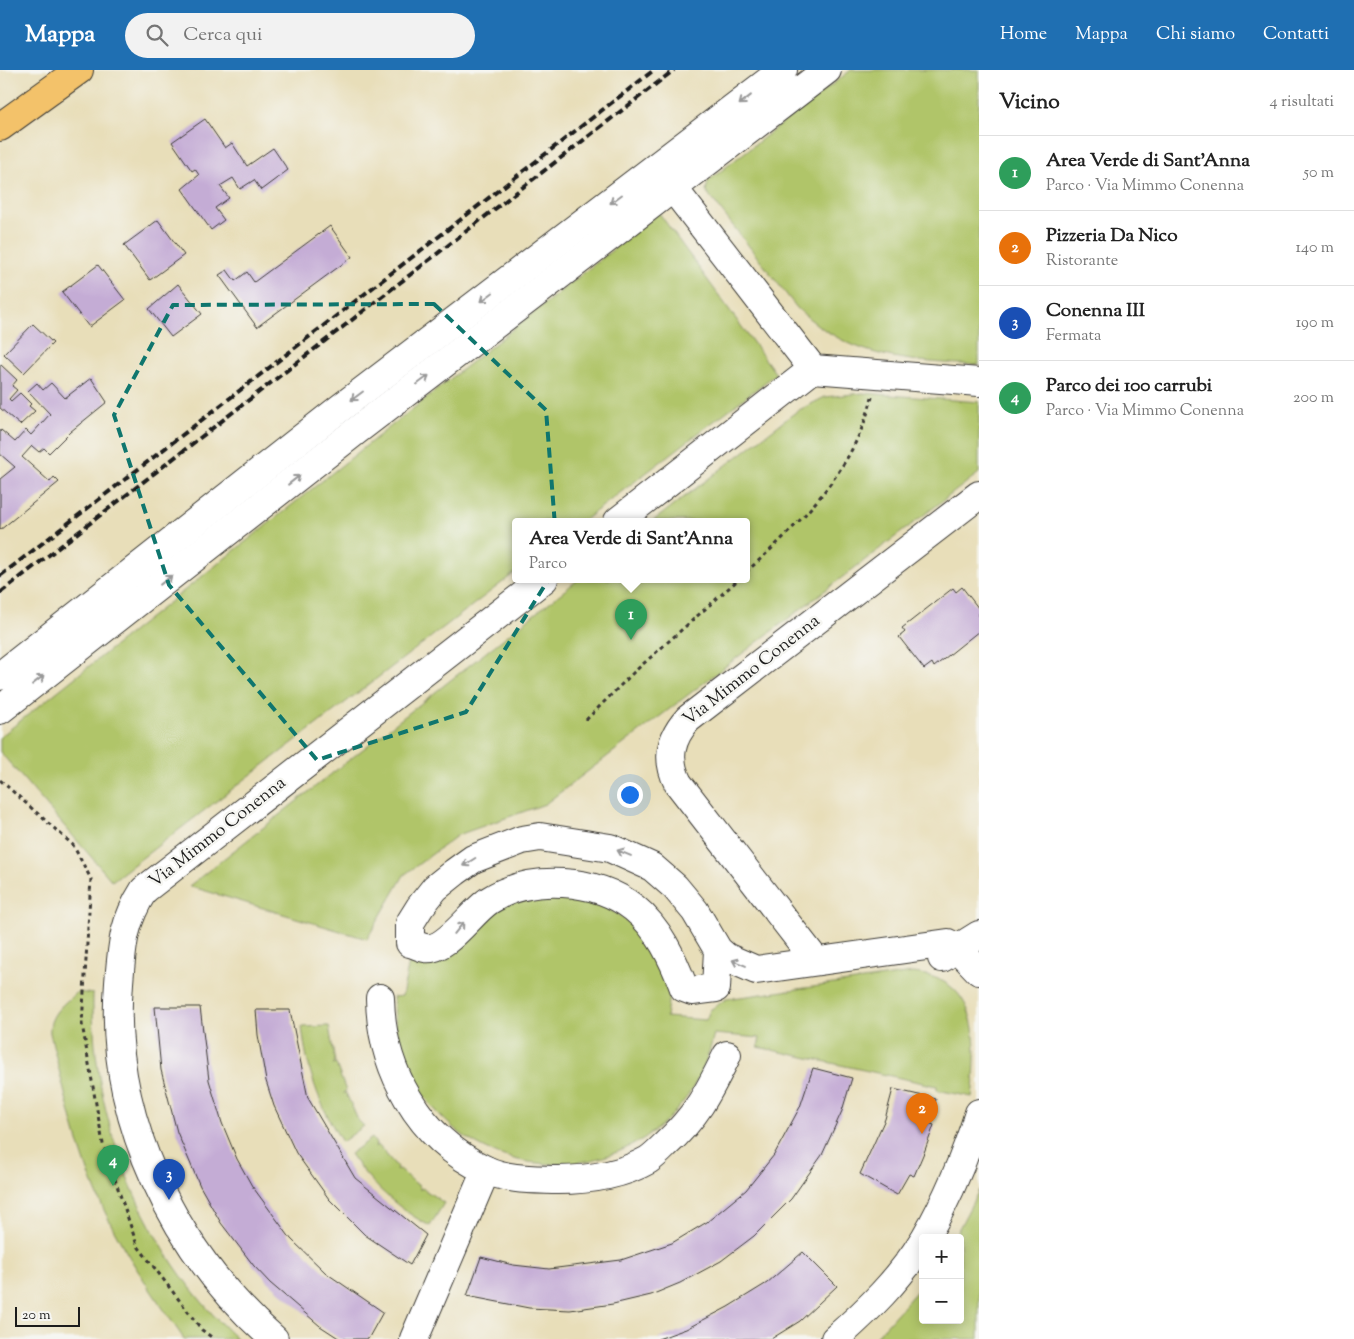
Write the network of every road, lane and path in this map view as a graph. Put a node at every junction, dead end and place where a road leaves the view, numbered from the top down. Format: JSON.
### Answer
{"nodes":[{"id":1,"x":79,"y":70,"type":"edge"},
{"id":2,"x":783,"y":70,"type":"edge"},
{"id":3,"x":827,"y":70,"type":"edge"},
{"id":4,"x":0,"y":127,"type":"edge"},
{"id":5,"x":657,"y":167,"type":"junction"},
{"id":6,"x":673,"y":189,"type":"junction"},
{"id":7,"x":813,"y":369,"type":"junction"},
{"id":8,"x":877,"y":375,"type":"junction"},
{"id":9,"x":979,"y":382,"type":"edge"},
{"id":10,"x":979,"y":496,"type":"edge"},
{"id":11,"x":622,"y":518,"type":"edge"},
{"id":12,"x":750,"y":568,"type":"edge"},
{"id":13,"x":539,"y":583,"type":"edge"},
{"id":14,"x":734,"y":583,"type":"edge"},
{"id":15,"x":0,"y":676,"type":"edge"},
{"id":16,"x":0,"y":710,"type":"edge"},
{"id":17,"x":586,"y":720,"type":"dead end"},
{"id":18,"x":969,"y":942,"type":"edge"},
{"id":19,"x":718,"y":950,"type":"junction"},
{"id":20,"x":816,"y":961,"type":"junction"},
{"id":21,"x":979,"y":972,"type":"edge"},
{"id":22,"x":716,"y":988,"type":"junction"},
{"id":23,"x":380,"y":998,"type":"dead end"},
{"id":24,"x":727,"y":1055,"type":"dead end"},
{"id":25,"x":979,"y":1113,"type":"edge"},
{"id":26,"x":486,"y":1170,"type":"junction"},
{"id":27,"x":927,"y":1234,"type":"edge"},
{"id":28,"x":919,"y":1245,"type":"edge"},
{"id":29,"x":274,"y":1339,"type":"edge"},
{"id":30,"x":414,"y":1339,"type":"edge"},
{"id":31,"x":835,"y":1339,"type":"edge"}],
"edges":[{"from":1,"to":4,"type":"main road"},
{"from":2,"to":5,"type":"street","one_way":true},
{"from":3,"to":6,"type":"street"},
{"from":5,"to":6,"type":"street"},
{"from":5,"to":15,"type":"street","one_way":true},
{"from":6,"to":7,"type":"street"},
{"from":16,"to":6,"type":"street","one_way":true},
{"from":7,"to":8,"type":"street"},
{"from":7,"to":11,"type":"street"},
{"from":8,"to":9,"type":"street"},
{"from":8,"to":12,"type":"path"},
{"from":10,"to":20,"type":"street","name":"Via Mimmo Conenna"},
{"from":13,"to":29,"type":"street","name":"Via Mimmo Conenna"},
{"from":14,"to":17,"type":"path"},
{"from":18,"to":20,"type":"street"},
{"from":18,"to":21,"type":"street"},
{"from":18,"to":22,"type":"street"},
{"from":20,"to":19,"type":"street","one_way":true},
{"from":19,"to":22,"type":"street"},
{"from":19,"to":22,"type":"street","one_way":true},
{"from":23,"to":26,"type":"street"},
{"from":24,"to":26,"type":"street"},
{"from":25,"to":27,"type":"street"},
{"from":26,"to":30,"type":"street"},
{"from":28,"to":31,"type":"street"}]}
